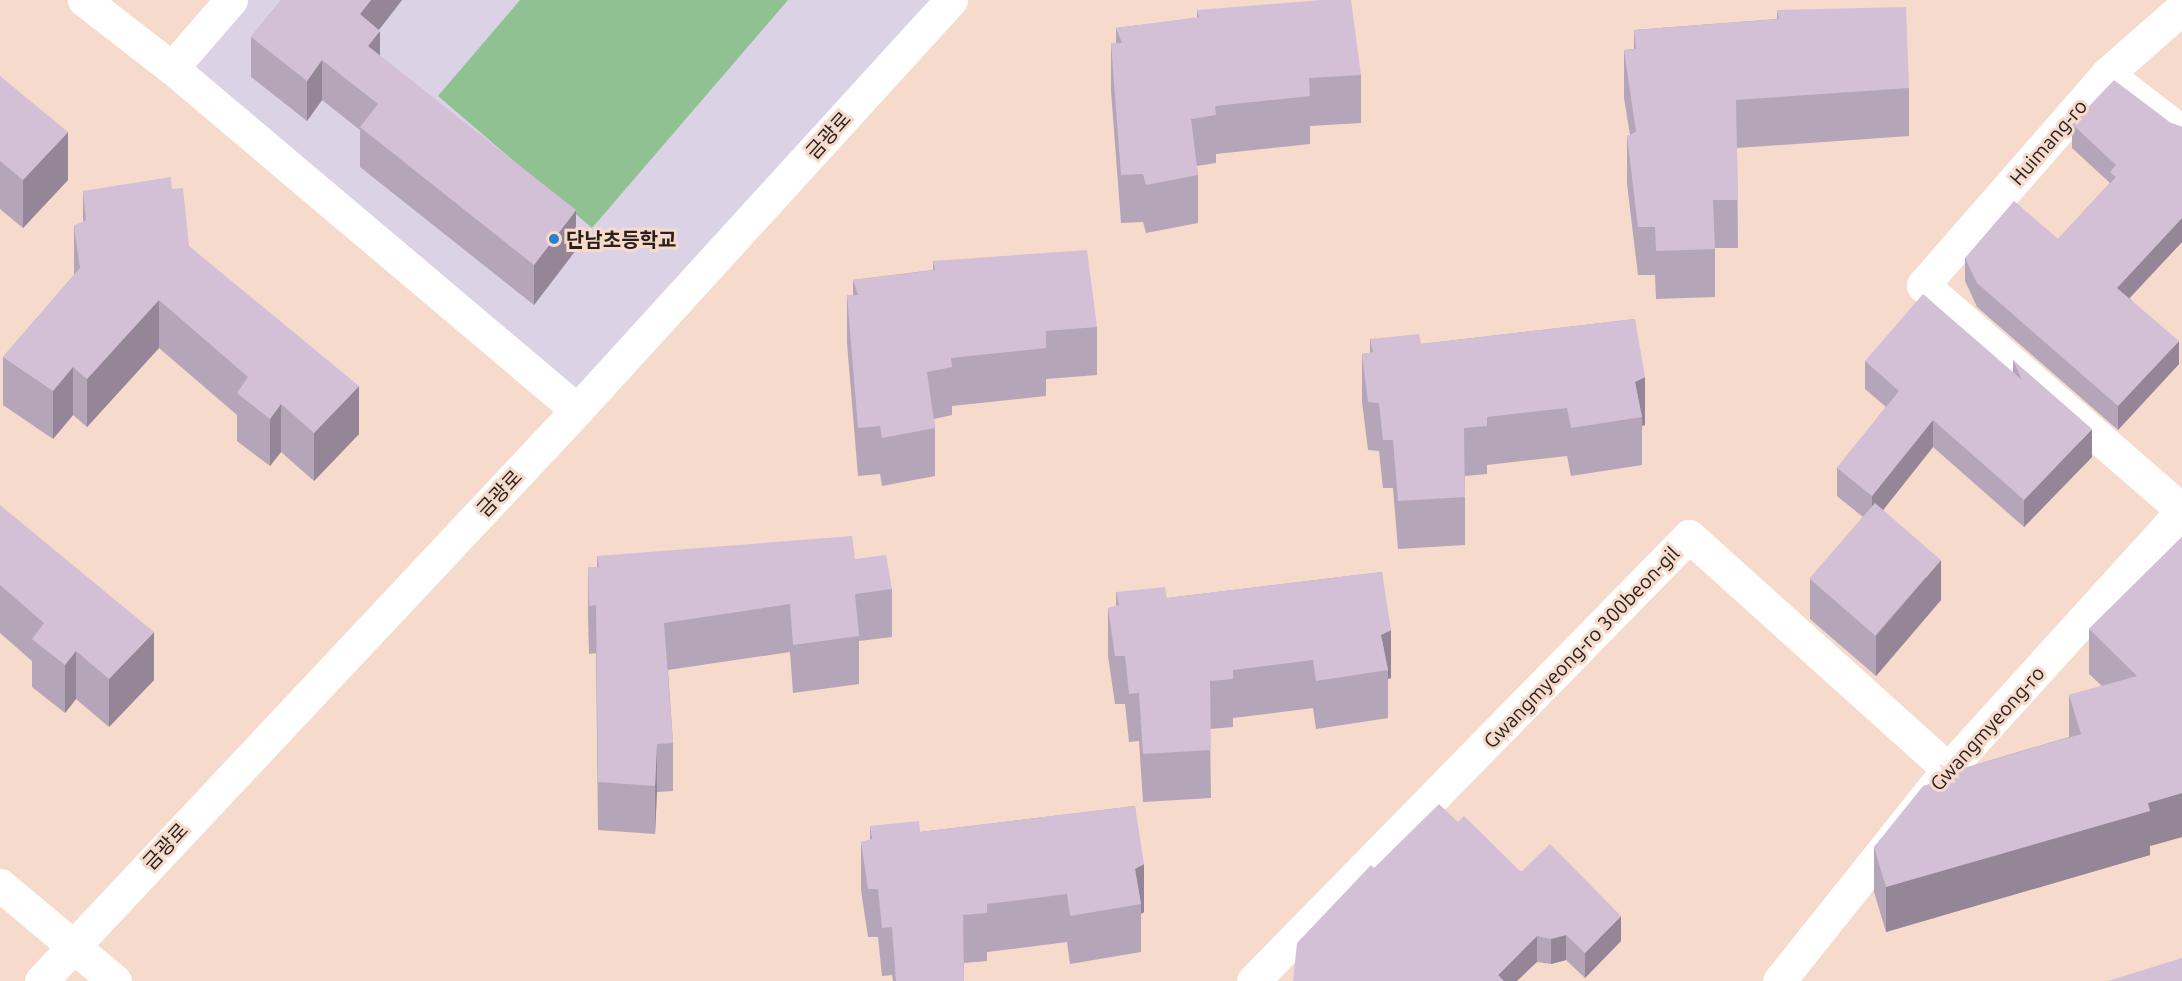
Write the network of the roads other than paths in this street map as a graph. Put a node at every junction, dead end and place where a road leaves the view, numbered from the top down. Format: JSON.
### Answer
{"nodes":[{"id":1,"x":84,"y":0,"type":"edge"},
{"id":2,"x":231,"y":0,"type":"edge"},
{"id":3,"x":951,"y":0,"type":"edge"},
{"id":4,"x":2182,"y":8,"type":"edge"},
{"id":5,"x":172,"y":68,"type":"junction"},
{"id":6,"x":2108,"y":74,"type":"junction"},
{"id":7,"x":2182,"y":132,"type":"edge"},
{"id":8,"x":577,"y":410,"type":"junction"},
{"id":9,"x":2182,"y":511,"type":"edge"},
{"id":10,"x":1948,"y":769,"type":"junction"},
{"id":11,"x":0,"y":885,"type":"edge"},
{"id":12,"x":73,"y":943,"type":"junction"},
{"id":13,"x":41,"y":981,"type":"edge"},
{"id":14,"x":115,"y":981,"type":"edge"},
{"id":15,"x":1253,"y":981,"type":"edge"},
{"id":16,"x":1779,"y":981,"type":"edge"}],
"edges":[{"from":1,"to":5,"type":"street"},
{"from":2,"to":5,"type":"street"},
{"from":3,"to":8,"type":"street","name":"금광로"},
{"from":4,"to":6,"type":"street","name":"Huimang-ro"},
{"from":5,"to":8,"type":"street"},
{"from":6,"to":7,"type":"street"},
{"from":6,"to":9,"type":"street","name":"Huimang-ro"},
{"from":8,"to":12,"type":"street","name":"금광로"},
{"from":9,"to":10,"type":"street","name":"Gwangmyeong-ro"},
{"from":10,"to":15,"type":"street","name":"Gwangmyeong-ro 300beon-gil"},
{"from":10,"to":16,"type":"street","name":"Gwangmyeong-ro"},
{"from":11,"to":12,"type":"street"},
{"from":12,"to":13,"type":"street","name":"금광로"},
{"from":12,"to":14,"type":"street"}]}
